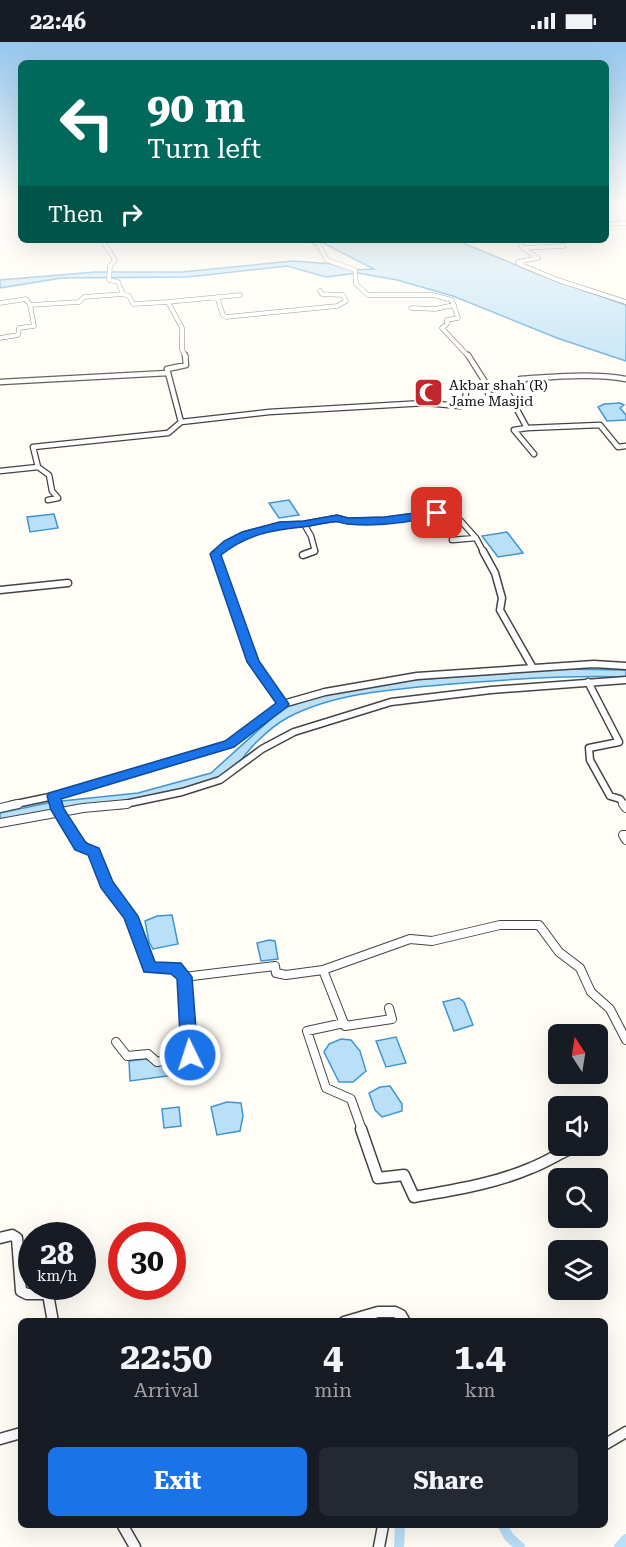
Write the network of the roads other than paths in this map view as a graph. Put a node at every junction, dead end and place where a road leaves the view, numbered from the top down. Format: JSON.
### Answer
{"nodes":[{"id":1,"x":109,"y":273,"type":"edge"},
{"id":2,"x":355,"y":273,"type":"edge"},
{"id":3,"x":542,"y":273,"type":"edge"},
{"id":4,"x":320,"y":291,"type":"dead end"},
{"id":5,"x":123,"y":294,"type":"junction"},
{"id":6,"x":240,"y":295,"type":"dead end"},
{"id":7,"x":218,"y":297,"type":"junction"},
{"id":8,"x":168,"y":302,"type":"junction"},
{"id":9,"x":626,"y":302,"type":"edge"},
{"id":10,"x":0,"y":303,"type":"edge"},
{"id":11,"x":30,"y":305,"type":"junction"},
{"id":12,"x":454,"y":305,"type":"junction"},
{"id":13,"x":411,"y":308,"type":"dead end"},
{"id":14,"x":0,"y":338,"type":"edge"},
{"id":15,"x":168,"y":373,"type":"junction"},
{"id":16,"x":626,"y":379,"type":"edge"},
{"id":17,"x":0,"y":382,"type":"edge"},
{"id":18,"x":485,"y":386,"type":"junction"},
{"id":19,"x":181,"y":422,"type":"junction"},
{"id":20,"x":527,"y":428,"type":"junction"},
{"id":21,"x":626,"y":446,"type":"edge"},
{"id":22,"x":534,"y":454,"type":"dead end"},
{"id":23,"x":38,"y":467,"type":"junction"},
{"id":24,"x":0,"y":471,"type":"edge"},
{"id":25,"x":48,"y":500,"type":"dead end"},
{"id":26,"x":304,"y":524,"type":"junction"},
{"id":27,"x":476,"y":538,"type":"junction"},
{"id":28,"x":452,"y":540,"type":"dead end"},
{"id":29,"x":303,"y":555,"type":"dead end"},
{"id":30,"x":69,"y":583,"type":"dead end"},
{"id":31,"x":0,"y":590,"type":"edge"},
{"id":32,"x":626,"y":666,"type":"edge"},
{"id":33,"x":533,"y":668,"type":"junction"},
{"id":34,"x":626,"y":680,"type":"edge"},
{"id":35,"x":588,"y":682,"type":"junction"},
{"id":36,"x":283,"y":704,"type":"junction"},
{"id":37,"x":54,"y":799,"type":"junction"},
{"id":38,"x":0,"y":808,"type":"edge"},
{"id":39,"x":626,"y":808,"type":"edge"},
{"id":40,"x":58,"y":811,"type":"junction"},
{"id":41,"x":0,"y":823,"type":"edge"},
{"id":42,"x":626,"y":835,"type":"edge"},
{"id":43,"x":626,"y":840,"type":"edge"},
{"id":44,"x":323,"y":970,"type":"junction"},
{"id":45,"x":184,"y":977,"type":"junction"},
{"id":46,"x":389,"y":1008,"type":"dead end"},
{"id":47,"x":344,"y":1023,"type":"junction"},
{"id":48,"x":626,"y":1040,"type":"edge"},
{"id":49,"x":116,"y":1042,"type":"dead end"},
{"id":50,"x":552,"y":1156,"type":"edge"},
{"id":51,"x":0,"y":1238,"type":"edge"},
{"id":52,"x":53,"y":1318,"type":"edge"},
{"id":53,"x":357,"y":1318,"type":"edge"},
{"id":54,"x":403,"y":1318,"type":"edge"},
{"id":55,"x":626,"y":1432,"type":"edge"},
{"id":56,"x":18,"y":1433,"type":"edge"},
{"id":57,"x":0,"y":1439,"type":"edge"},
{"id":58,"x":608,"y":1443,"type":"edge"},
{"id":59,"x":124,"y":1528,"type":"edge"},
{"id":60,"x":383,"y":1528,"type":"edge"},
{"id":61,"x":135,"y":1547,"type":"edge"},
{"id":62,"x":379,"y":1547,"type":"edge"}],
"edges":[{"from":1,"to":5,"type":"street"},
{"from":2,"to":12,"type":"street"},
{"from":3,"to":9,"type":"street"},
{"from":4,"to":7,"type":"street"},
{"from":5,"to":8,"type":"street"},
{"from":5,"to":11,"type":"street"},
{"from":6,"to":7,"type":"street"},
{"from":7,"to":8,"type":"street"},
{"from":8,"to":15,"type":"street"},
{"from":10,"to":11,"type":"street"},
{"from":11,"to":14,"type":"street"},
{"from":12,"to":13,"type":"street"},
{"from":12,"to":18,"type":"street"},
{"from":15,"to":17,"type":"street"},
{"from":15,"to":19,"type":"street"},
{"from":16,"to":18,"type":"street"},
{"from":18,"to":19,"type":"street"},
{"from":18,"to":20,"type":"street"},
{"from":19,"to":23,"type":"street"},
{"from":20,"to":21,"type":"street"},
{"from":20,"to":22,"type":"street"},
{"from":23,"to":24,"type":"street"},
{"from":23,"to":25,"type":"street"},
{"from":26,"to":27,"type":"street"},
{"from":26,"to":29,"type":"street"},
{"from":26,"to":36,"type":"street"},
{"from":27,"to":28,"type":"street"},
{"from":27,"to":33,"type":"street"},
{"from":30,"to":31,"type":"street"},
{"from":32,"to":33,"type":"street"},
{"from":33,"to":36,"type":"street"},
{"from":34,"to":35,"type":"street"},
{"from":35,"to":39,"type":"street"},
{"from":35,"to":40,"type":"street"},
{"from":36,"to":37,"type":"street"},
{"from":37,"to":38,"type":"street"},
{"from":37,"to":40,"type":"street"},
{"from":40,"to":41,"type":"street"},
{"from":40,"to":45,"type":"street"},
{"from":42,"to":43,"type":"street"},
{"from":44,"to":45,"type":"street"},
{"from":44,"to":47,"type":"street"},
{"from":44,"to":48,"type":"street"},
{"from":45,"to":49,"type":"street"},
{"from":46,"to":47,"type":"street"},
{"from":47,"to":50,"type":"street"},
{"from":51,"to":52,"type":"street"},
{"from":53,"to":54,"type":"street"},
{"from":55,"to":58,"type":"street"},
{"from":56,"to":57,"type":"street"},
{"from":59,"to":61,"type":"street"},
{"from":60,"to":62,"type":"street"}]}
